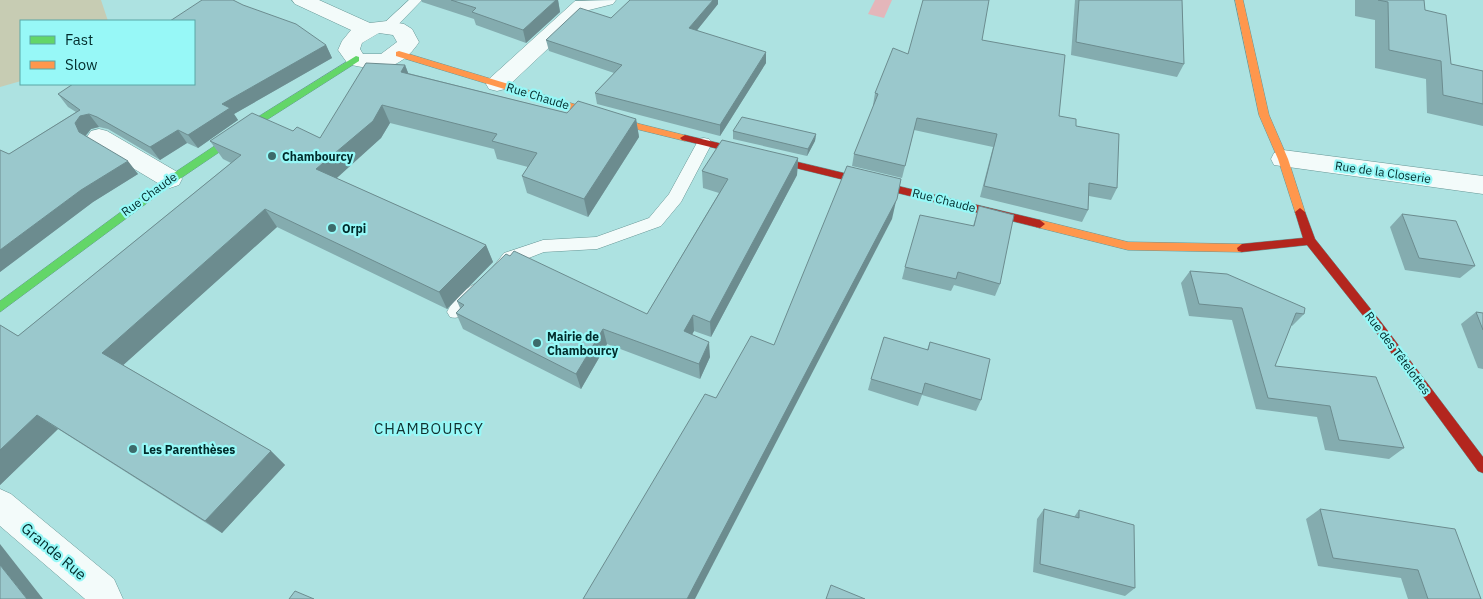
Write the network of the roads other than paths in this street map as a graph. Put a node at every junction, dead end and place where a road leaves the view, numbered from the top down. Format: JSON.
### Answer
{"nodes":[{"id":1,"x":302,"y":0,"type":"edge"},
{"id":2,"x":416,"y":0,"type":"edge"},
{"id":3,"x":606,"y":0,"type":"edge"},
{"id":4,"x":1239,"y":0,"type":"edge"},
{"id":5,"x":378,"y":28,"type":"junction"},
{"id":6,"x":399,"y":54,"type":"junction"},
{"id":7,"x":356,"y":59,"type":"junction"},
{"id":8,"x":497,"y":84,"type":"junction"},
{"id":9,"x":99,"y":137,"type":"edge"},
{"id":10,"x":704,"y":143,"type":"junction"},
{"id":11,"x":1283,"y":159,"type":"junction"},
{"id":12,"x":170,"y":179,"type":"junction"},
{"id":13,"x":1483,"y":185,"type":"edge"},
{"id":14,"x":1310,"y":241,"type":"junction"},
{"id":15,"x":0,"y":308,"type":"edge"},
{"id":16,"x":456,"y":312,"type":"edge"},
{"id":17,"x":1483,"y":467,"type":"edge"},
{"id":18,"x":0,"y":505,"type":"edge"},
{"id":19,"x":106,"y":599,"type":"edge"}],
"edges":[{"from":1,"to":5,"type":"street"},
{"from":2,"to":5,"type":"lane"},
{"from":3,"to":8,"type":"street"},
{"from":4,"to":11,"type":"street"},
{"from":5,"to":6,"type":"street"},
{"from":5,"to":7,"type":"street"},
{"from":6,"to":7,"type":"street"},
{"from":6,"to":8,"type":"street","name":"Rue Chaude"},
{"from":7,"to":12,"type":"street","name":"Rue Chaude"},
{"from":8,"to":10,"type":"street","name":"Rue Chaude"},
{"from":9,"to":12,"type":"street"},
{"from":10,"to":14,"type":"street","name":"Rue Chaude"},
{"from":10,"to":16,"type":"lane"},
{"from":11,"to":13,"type":"street","name":"Rue de la Closerie"},
{"from":11,"to":14,"type":"street"},
{"from":12,"to":15,"type":"street","name":"Rue Chaude"},
{"from":14,"to":17,"type":"street","name":"Rue des Têtelottes"},
{"from":18,"to":19,"type":"street","name":"Grande Rue"}]}
